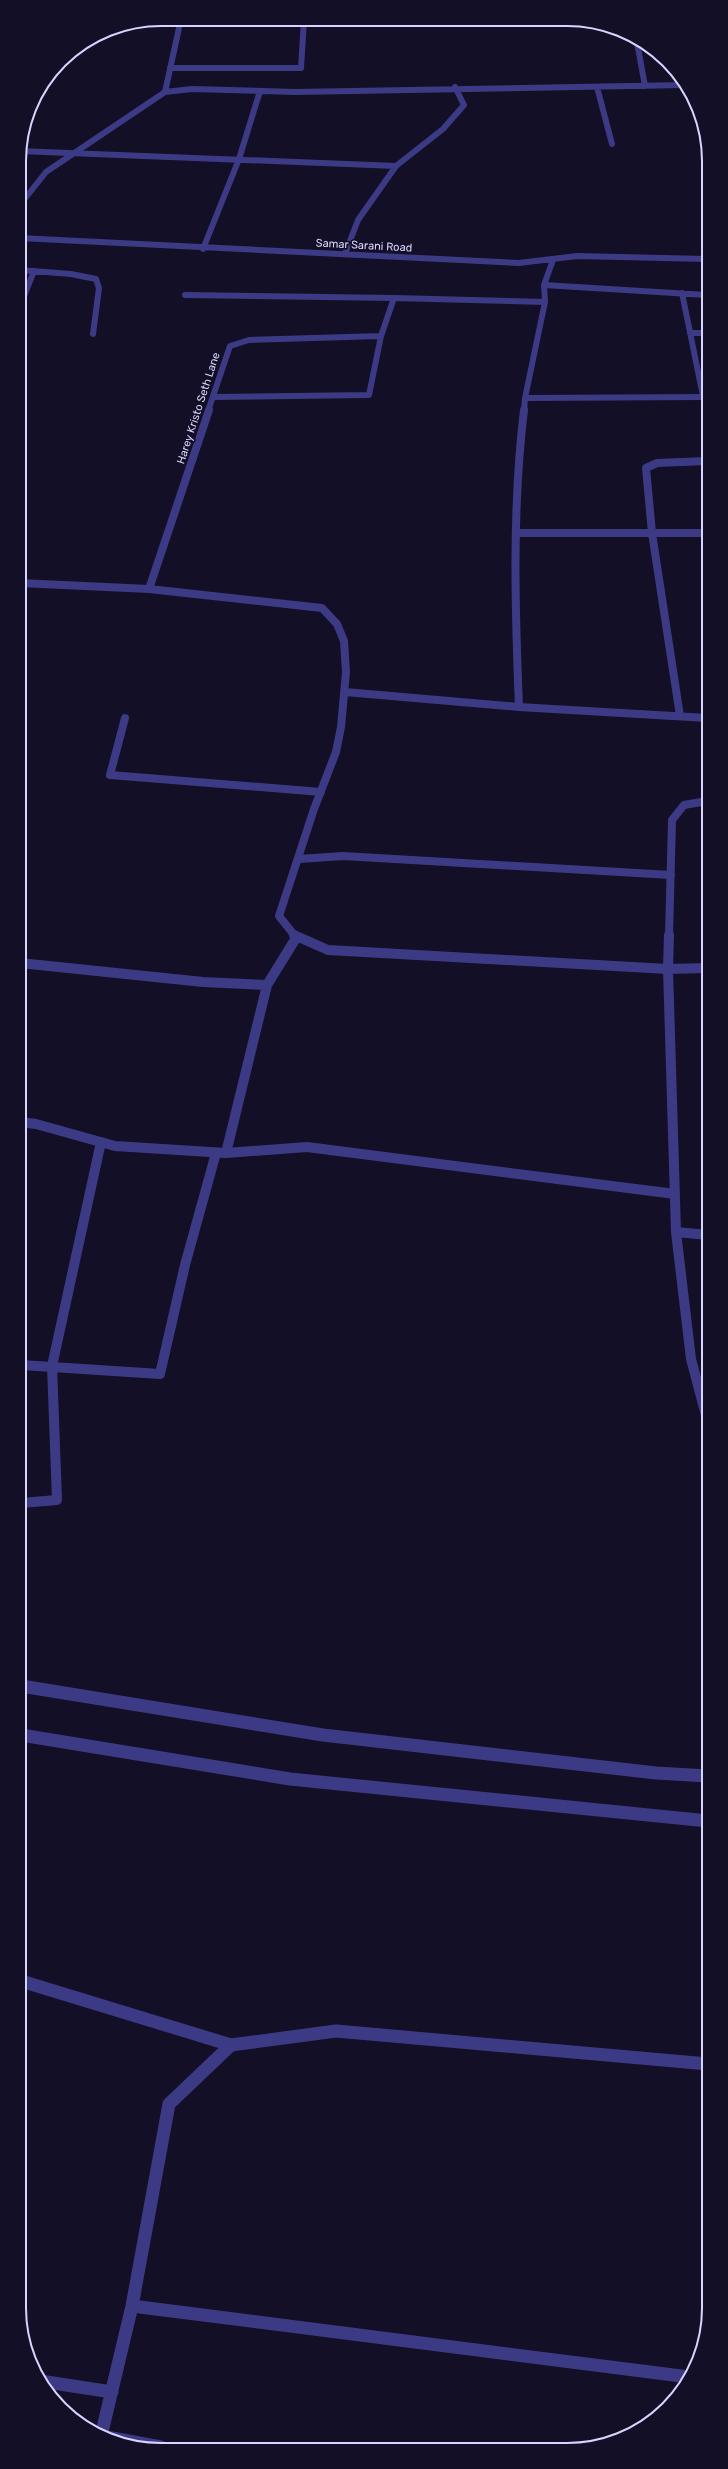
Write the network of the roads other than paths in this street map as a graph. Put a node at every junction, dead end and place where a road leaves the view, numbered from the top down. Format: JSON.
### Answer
{"nodes":[{"id":1,"x":179,"y":26,"type":"edge"},
{"id":2,"x":304,"y":26,"type":"edge"},
{"id":3,"x":638,"y":46,"type":"edge"},
{"id":4,"x":170,"y":68,"type":"junction"},
{"id":5,"x":678,"y":85,"type":"edge"},
{"id":6,"x":645,"y":86,"type":"junction"},
{"id":7,"x":454,"y":87,"type":"junction"},
{"id":8,"x":597,"y":87,"type":"junction"},
{"id":9,"x":260,"y":91,"type":"junction"},
{"id":10,"x":165,"y":92,"type":"junction"},
{"id":11,"x":612,"y":144,"type":"dead end"},
{"id":12,"x":26,"y":152,"type":"edge"},
{"id":13,"x":72,"y":155,"type":"junction"},
{"id":14,"x":239,"y":159,"type":"junction"},
{"id":15,"x":396,"y":166,"type":"junction"},
{"id":16,"x":26,"y":197,"type":"edge"},
{"id":17,"x":26,"y":238,"type":"edge"},
{"id":18,"x":203,"y":248,"type":"junction"},
{"id":19,"x":345,"y":254,"type":"junction"},
{"id":20,"x":702,"y":259,"type":"edge"},
{"id":21,"x":553,"y":260,"type":"junction"},
{"id":22,"x":26,"y":270,"type":"edge"},
{"id":23,"x":34,"y":271,"type":"junction"},
{"id":24,"x":544,"y":285,"type":"junction"},
{"id":25,"x":26,"y":293,"type":"edge"},
{"id":26,"x":682,"y":294,"type":"junction"},
{"id":27,"x":185,"y":295,"type":"dead end"},
{"id":28,"x":702,"y":295,"type":"edge"},
{"id":29,"x":394,"y":298,"type":"junction"},
{"id":30,"x":545,"y":302,"type":"junction"},
{"id":31,"x":690,"y":333,"type":"junction"},
{"id":32,"x":702,"y":333,"type":"edge"},
{"id":33,"x":93,"y":334,"type":"dead end"},
{"id":34,"x":381,"y":336,"type":"junction"},
{"id":35,"x":702,"y":384,"type":"edge"},
{"id":36,"x":213,"y":397,"type":"junction"},
{"id":37,"x":702,"y":397,"type":"edge"},
{"id":38,"x":526,"y":398,"type":"junction"},
{"id":39,"x":702,"y":461,"type":"edge"},
{"id":40,"x":516,"y":533,"type":"junction"},
{"id":41,"x":702,"y":533,"type":"edge"},
{"id":42,"x":652,"y":534,"type":"junction"},
{"id":43,"x":26,"y":583,"type":"edge"},
{"id":44,"x":149,"y":589,"type":"junction"},
{"id":45,"x":345,"y":692,"type":"junction"},
{"id":46,"x":519,"y":707,"type":"junction"},
{"id":47,"x":680,"y":716,"type":"junction"},
{"id":48,"x":125,"y":718,"type":"dead end"},
{"id":49,"x":702,"y":718,"type":"edge"},
{"id":50,"x":320,"y":792,"type":"junction"},
{"id":51,"x":702,"y":802,"type":"edge"},
{"id":52,"x":299,"y":859,"type":"junction"},
{"id":53,"x":671,"y":875,"type":"junction"},
{"id":54,"x":296,"y":938,"type":"junction"},
{"id":55,"x":26,"y":964,"type":"edge"},
{"id":56,"x":702,"y":968,"type":"edge"},
{"id":57,"x":668,"y":969,"type":"junction"},
{"id":58,"x":266,"y":985,"type":"junction"},
{"id":59,"x":26,"y":1123,"type":"edge"},
{"id":60,"x":101,"y":1142,"type":"junction"},
{"id":61,"x":221,"y":1153,"type":"junction"},
{"id":62,"x":675,"y":1194,"type":"junction"},
{"id":63,"x":676,"y":1232,"type":"junction"},
{"id":64,"x":702,"y":1234,"type":"edge"},
{"id":65,"x":26,"y":1365,"type":"edge"},
{"id":66,"x":52,"y":1366,"type":"junction"},
{"id":67,"x":702,"y":1400,"type":"edge"},
{"id":68,"x":26,"y":1503,"type":"edge"},
{"id":69,"x":26,"y":1687,"type":"edge"},
{"id":70,"x":26,"y":1737,"type":"edge"},
{"id":71,"x":702,"y":1776,"type":"edge"},
{"id":72,"x":702,"y":1820,"type":"edge"},
{"id":73,"x":26,"y":1983,"type":"edge"},
{"id":74,"x":231,"y":2045,"type":"junction"},
{"id":75,"x":702,"y":2063,"type":"edge"},
{"id":76,"x":132,"y":2306,"type":"junction"},
{"id":77,"x":683,"y":2376,"type":"edge"},
{"id":78,"x":49,"y":2382,"type":"edge"},
{"id":79,"x":112,"y":2392,"type":"junction"},
{"id":80,"x":103,"y":2430,"type":"edge"}],
"edges":[{"from":1,"to":4,"type":"street"},
{"from":2,"to":4,"type":"street"},
{"from":3,"to":6,"type":"street"},
{"from":4,"to":10,"type":"street"},
{"from":5,"to":6,"type":"street"},
{"from":6,"to":8,"type":"street"},
{"from":7,"to":8,"type":"street"},
{"from":7,"to":9,"type":"street"},
{"from":7,"to":15,"type":"street"},
{"from":8,"to":11,"type":"street"},
{"from":9,"to":10,"type":"street"},
{"from":9,"to":14,"type":"street"},
{"from":10,"to":13,"type":"street"},
{"from":12,"to":13,"type":"street"},
{"from":13,"to":14,"type":"street"},
{"from":13,"to":16,"type":"street"},
{"from":14,"to":15,"type":"street"},
{"from":14,"to":18,"type":"street"},
{"from":15,"to":19,"type":"street"},
{"from":17,"to":18,"type":"street","name":"Samar Sarani Road"},
{"from":18,"to":19,"type":"street","name":"Samar Sarani Road"},
{"from":19,"to":21,"type":"street","name":"Samar Sarani Road"},
{"from":20,"to":21,"type":"street","name":"Samar Sarani Road"},
{"from":21,"to":24,"type":"street"},
{"from":22,"to":23,"type":"street"},
{"from":23,"to":25,"type":"street"},
{"from":23,"to":33,"type":"street"},
{"from":24,"to":26,"type":"street"},
{"from":24,"to":30,"type":"street"},
{"from":26,"to":28,"type":"street"},
{"from":26,"to":31,"type":"street"},
{"from":27,"to":29,"type":"street"},
{"from":29,"to":30,"type":"street"},
{"from":29,"to":34,"type":"street"},
{"from":30,"to":38,"type":"street"},
{"from":31,"to":32,"type":"street"},
{"from":31,"to":35,"type":"street"},
{"from":34,"to":36,"type":"street","name":"Harey Kristo Seth Lane"},
{"from":34,"to":36,"type":"street"},
{"from":36,"to":44,"type":"street","name":"Harey Kristo Seth Lane"},
{"from":37,"to":38,"type":"street"},
{"from":38,"to":40,"type":"street"},
{"from":39,"to":42,"type":"street"},
{"from":40,"to":42,"type":"street"},
{"from":40,"to":46,"type":"street"},
{"from":41,"to":42,"type":"street"},
{"from":42,"to":47,"type":"street"},
{"from":43,"to":44,"type":"street"},
{"from":44,"to":45,"type":"street"},
{"from":45,"to":46,"type":"street"},
{"from":45,"to":50,"type":"street"},
{"from":46,"to":47,"type":"street"},
{"from":47,"to":49,"type":"street"},
{"from":48,"to":50,"type":"street"},
{"from":50,"to":52,"type":"street"},
{"from":51,"to":53,"type":"street"},
{"from":52,"to":53,"type":"street"},
{"from":52,"to":54,"type":"street"},
{"from":53,"to":57,"type":"street"},
{"from":54,"to":57,"type":"street"},
{"from":54,"to":58,"type":"street"},
{"from":55,"to":58,"type":"street"},
{"from":56,"to":57,"type":"street"},
{"from":57,"to":62,"type":"street"},
{"from":58,"to":61,"type":"street"},
{"from":59,"to":60,"type":"street"},
{"from":60,"to":61,"type":"street"},
{"from":60,"to":66,"type":"street"},
{"from":61,"to":62,"type":"street"},
{"from":61,"to":66,"type":"street"},
{"from":62,"to":63,"type":"street"},
{"from":63,"to":64,"type":"street"},
{"from":63,"to":67,"type":"street"},
{"from":65,"to":66,"type":"street"},
{"from":66,"to":68,"type":"street"},
{"from":69,"to":71,"type":"street"},
{"from":70,"to":72,"type":"street"},
{"from":73,"to":74,"type":"street"},
{"from":74,"to":75,"type":"street"},
{"from":74,"to":76,"type":"street"},
{"from":76,"to":77,"type":"street"},
{"from":76,"to":79,"type":"street"},
{"from":78,"to":79,"type":"street"},
{"from":79,"to":80,"type":"street"}]}
